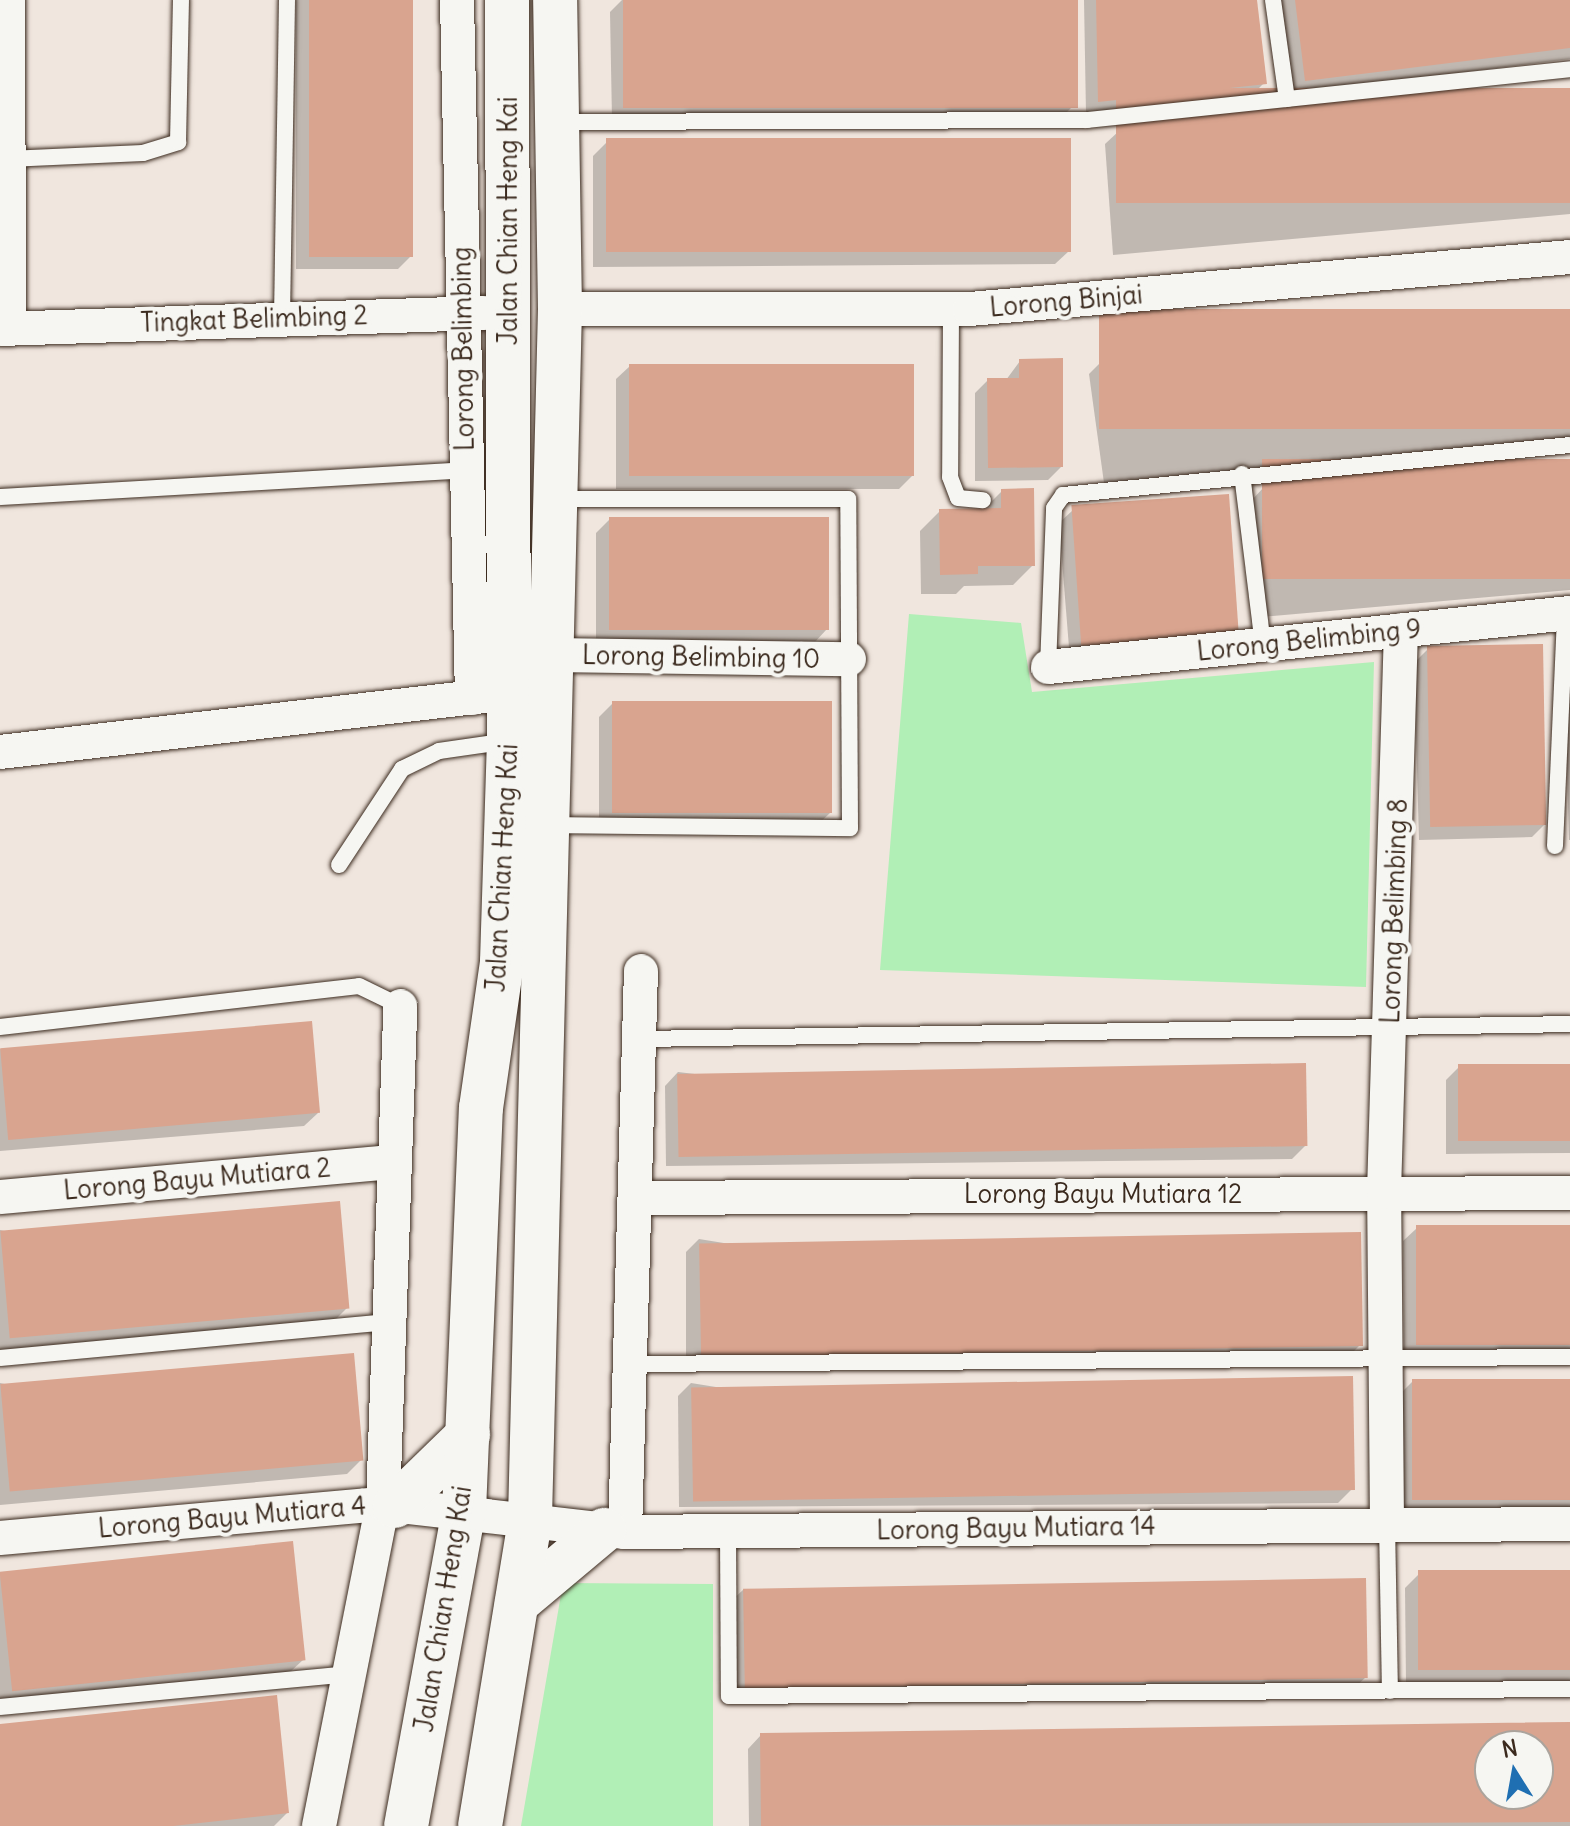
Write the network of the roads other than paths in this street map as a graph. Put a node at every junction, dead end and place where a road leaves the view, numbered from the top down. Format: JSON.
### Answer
{"nodes":[{"id":1,"x":8,"y":0,"type":"edge"},
{"id":2,"x":181,"y":0,"type":"edge"},
{"id":3,"x":287,"y":0,"type":"edge"},
{"id":4,"x":457,"y":0,"type":"edge"},
{"id":5,"x":507,"y":0,"type":"edge"},
{"id":6,"x":555,"y":0,"type":"edge"},
{"id":7,"x":1273,"y":0,"type":"edge"},
{"id":8,"x":1570,"y":69,"type":"edge"},
{"id":9,"x":1287,"y":99,"type":"junction"},
{"id":10,"x":557,"y":122,"type":"junction"},
{"id":11,"x":8,"y":159,"type":"junction"},
{"id":12,"x":1570,"y":257,"type":"edge"},
{"id":13,"x":560,"y":309,"type":"junction"},
{"id":14,"x":951,"y":310,"type":"junction"},
{"id":15,"x":462,"y":313,"type":"junction"},
{"id":16,"x":508,"y":313,"type":"junction"},
{"id":17,"x":282,"y":318,"type":"junction"},
{"id":18,"x":5,"y":329,"type":"edge"},
{"id":19,"x":1570,"y":445,"type":"edge"},
{"id":20,"x":508,"y":468,"type":"junction"},
{"id":21,"x":465,"y":470,"type":"junction"},
{"id":22,"x":1242,"y":474,"type":"junction"},
{"id":23,"x":0,"y":497,"type":"edge"},
{"id":24,"x":556,"y":499,"type":"junction"},
{"id":25,"x":983,"y":500,"type":"dead end"},
{"id":26,"x":1567,"y":613,"type":"edge"},
{"id":27,"x":1401,"y":630,"type":"junction"},
{"id":28,"x":1263,"y":645,"type":"junction"},
{"id":29,"x":552,"y":655,"type":"junction"},
{"id":30,"x":849,"y":659,"type":"junction"},
{"id":31,"x":1048,"y":667,"type":"joint"},
{"id":32,"x":491,"y":696,"type":"junction"},
{"id":33,"x":509,"y":740,"type":"junction"},
{"id":34,"x":0,"y":752,"type":"edge"},
{"id":35,"x":549,"y":825,"type":"junction"},
{"id":36,"x":1555,"y":846,"type":"dead end"},
{"id":37,"x":339,"y":865,"type":"dead end"},
{"id":38,"x":641,"y":971,"type":"dead end"},
{"id":39,"x":400,"y":1006,"type":"joint"},
{"id":40,"x":1570,"y":1024,"type":"edge"},
{"id":41,"x":0,"y":1027,"type":"edge"},
{"id":42,"x":1391,"y":1030,"type":"junction"},
{"id":43,"x":640,"y":1039,"type":"junction"},
{"id":44,"x":394,"y":1162,"type":"junction"},
{"id":45,"x":1384,"y":1192,"type":"junction"},
{"id":46,"x":1570,"y":1193,"type":"edge"},
{"id":47,"x":0,"y":1197,"type":"edge"},
{"id":48,"x":635,"y":1198,"type":"junction"},
{"id":49,"x":388,"y":1322,"type":"junction"},
{"id":50,"x":1570,"y":1357,"type":"edge"},
{"id":51,"x":0,"y":1358,"type":"edge"},
{"id":52,"x":1383,"y":1358,"type":"junction"},
{"id":53,"x":631,"y":1364,"type":"junction"},
{"id":54,"x":468,"y":1435,"type":"junction"},
{"id":55,"x":389,"y":1505,"type":"junction"},
{"id":56,"x":464,"y":1511,"type":"junction"},
{"id":57,"x":530,"y":1519,"type":"junction"},
{"id":58,"x":1387,"y":1523,"type":"junction"},
{"id":59,"x":1570,"y":1524,"type":"edge"},
{"id":60,"x":615,"y":1531,"type":"junction"},
{"id":61,"x":728,"y":1531,"type":"junction"},
{"id":62,"x":0,"y":1538,"type":"edge"},
{"id":63,"x":517,"y":1603,"type":"junction"},
{"id":64,"x":352,"y":1674,"type":"junction"},
{"id":65,"x":1570,"y":1689,"type":"edge"},
{"id":66,"x":1390,"y":1691,"type":"junction"},
{"id":67,"x":0,"y":1707,"type":"edge"},
{"id":68,"x":319,"y":1826,"type":"edge"},
{"id":69,"x":406,"y":1826,"type":"edge"},
{"id":70,"x":480,"y":1826,"type":"edge"}],
"edges":[{"from":1,"to":11,"type":"street"},
{"from":2,"to":11,"type":"lane"},
{"from":3,"to":17,"type":"lane"},
{"from":4,"to":15,"type":"street","name":"Lorong Belimbing"},
{"from":5,"to":16,"type":"main road","name":"Jalan Chian Heng Kai"},
{"from":6,"to":10,"type":"main road","name":"Jalan Chian Heng Kai"},
{"from":7,"to":9,"type":"lane"},
{"from":8,"to":9,"type":"lane"},
{"from":9,"to":10,"type":"lane"},
{"from":10,"to":13,"type":"main road","name":"Jalan Chian Heng Kai"},
{"from":11,"to":18,"type":"street"},
{"from":12,"to":14,"type":"street","name":"Lorong Binjai"},
{"from":13,"to":14,"type":"street","name":"Lorong Binjai"},
{"from":13,"to":24,"type":"main road","name":"Jalan Chian Heng Kai"},
{"from":14,"to":25,"type":"lane"},
{"from":15,"to":16,"type":"street","name":"Tingkat Belimbing 2"},
{"from":15,"to":17,"type":"street","name":"Tingkat Belimbing 2"},
{"from":15,"to":21,"type":"street","name":"Lorong Belimbing"},
{"from":16,"to":20,"type":"main road","name":"Jalan Chian Heng Kai"},
{"from":17,"to":18,"type":"street","name":"Tingkat Belimbing 2"},
{"from":19,"to":22,"type":"lane"},
{"from":20,"to":21,"type":"lane"},
{"from":20,"to":32,"type":"main road","name":"Jalan Chian Heng Kai"},
{"from":21,"to":23,"type":"lane"},
{"from":21,"to":32,"type":"street","name":"Lorong Belimbing"},
{"from":22,"to":28,"type":"lane"},
{"from":22,"to":31,"type":"lane"},
{"from":24,"to":29,"type":"main road","name":"Jalan Chian Heng Kai"},
{"from":24,"to":30,"type":"lane"},
{"from":26,"to":27,"type":"street","name":"Lorong Belimbing 9"},
{"from":26,"to":36,"type":"lane"},
{"from":27,"to":28,"type":"street","name":"Lorong Belimbing 9"},
{"from":27,"to":42,"type":"street","name":"Lorong Belimbing 8"},
{"from":28,"to":31,"type":"street","name":"Lorong Belimbing 9"},
{"from":29,"to":30,"type":"street","name":"Lorong Belimbing 10"},
{"from":29,"to":35,"type":"main road","name":"Jalan Chian Heng Kai"},
{"from":30,"to":35,"type":"lane"},
{"from":32,"to":33,"type":"main road","name":"Jalan Chian Heng Kai"},
{"from":32,"to":34,"type":"street"},
{"from":33,"to":37,"type":"lane"},
{"from":33,"to":54,"type":"main road","name":"Jalan Chian Heng Kai"},
{"from":35,"to":57,"type":"main road","name":"Jalan Chian Heng Kai"},
{"from":38,"to":43,"type":"street"},
{"from":39,"to":41,"type":"lane"},
{"from":39,"to":44,"type":"street"},
{"from":40,"to":42,"type":"lane"},
{"from":42,"to":43,"type":"lane"},
{"from":42,"to":45,"type":"street","name":"Lorong Belimbing 8"},
{"from":43,"to":48,"type":"street"},
{"from":44,"to":47,"type":"street","name":"Lorong Bayu Mutiara 2"},
{"from":44,"to":49,"type":"street"},
{"from":45,"to":46,"type":"street","name":"Lorong Bayu Mutiara 12"},
{"from":45,"to":48,"type":"street","name":"Lorong Bayu Mutiara 12"},
{"from":45,"to":52,"type":"street","name":"Lorong Belimbing 8"},
{"from":48,"to":53,"type":"street"},
{"from":49,"to":51,"type":"lane"},
{"from":49,"to":55,"type":"street"},
{"from":50,"to":52,"type":"lane"},
{"from":52,"to":53,"type":"lane"},
{"from":52,"to":58,"type":"street","name":"Lorong Belimbing 8"},
{"from":53,"to":60,"type":"street"},
{"from":54,"to":55,"type":"main road"},
{"from":54,"to":56,"type":"main road","name":"Jalan Chian Heng Kai"},
{"from":55,"to":56,"type":"street","name":"Lorong Bayu Mutiara 4"},
{"from":55,"to":62,"type":"street","name":"Lorong Bayu Mutiara 4"},
{"from":55,"to":64,"type":"street"},
{"from":56,"to":57,"type":"street","name":"Lorong Bayu Mutiara 14"},
{"from":56,"to":69,"type":"main road","name":"Jalan Chian Heng Kai"},
{"from":57,"to":60,"type":"street","name":"Lorong Bayu Mutiara 14"},
{"from":57,"to":63,"type":"main road","name":"Jalan Chian Heng Kai"},
{"from":58,"to":59,"type":"street","name":"Lorong Bayu Mutiara 14"},
{"from":58,"to":61,"type":"street","name":"Lorong Bayu Mutiara 14"},
{"from":58,"to":66,"type":"lane"},
{"from":60,"to":61,"type":"street","name":"Lorong Bayu Mutiara 14"},
{"from":60,"to":63,"type":"main road"},
{"from":61,"to":66,"type":"lane"},
{"from":63,"to":70,"type":"main road","name":"Jalan Chian Heng Kai"},
{"from":64,"to":67,"type":"lane"},
{"from":64,"to":68,"type":"street"},
{"from":65,"to":66,"type":"lane"}]}
